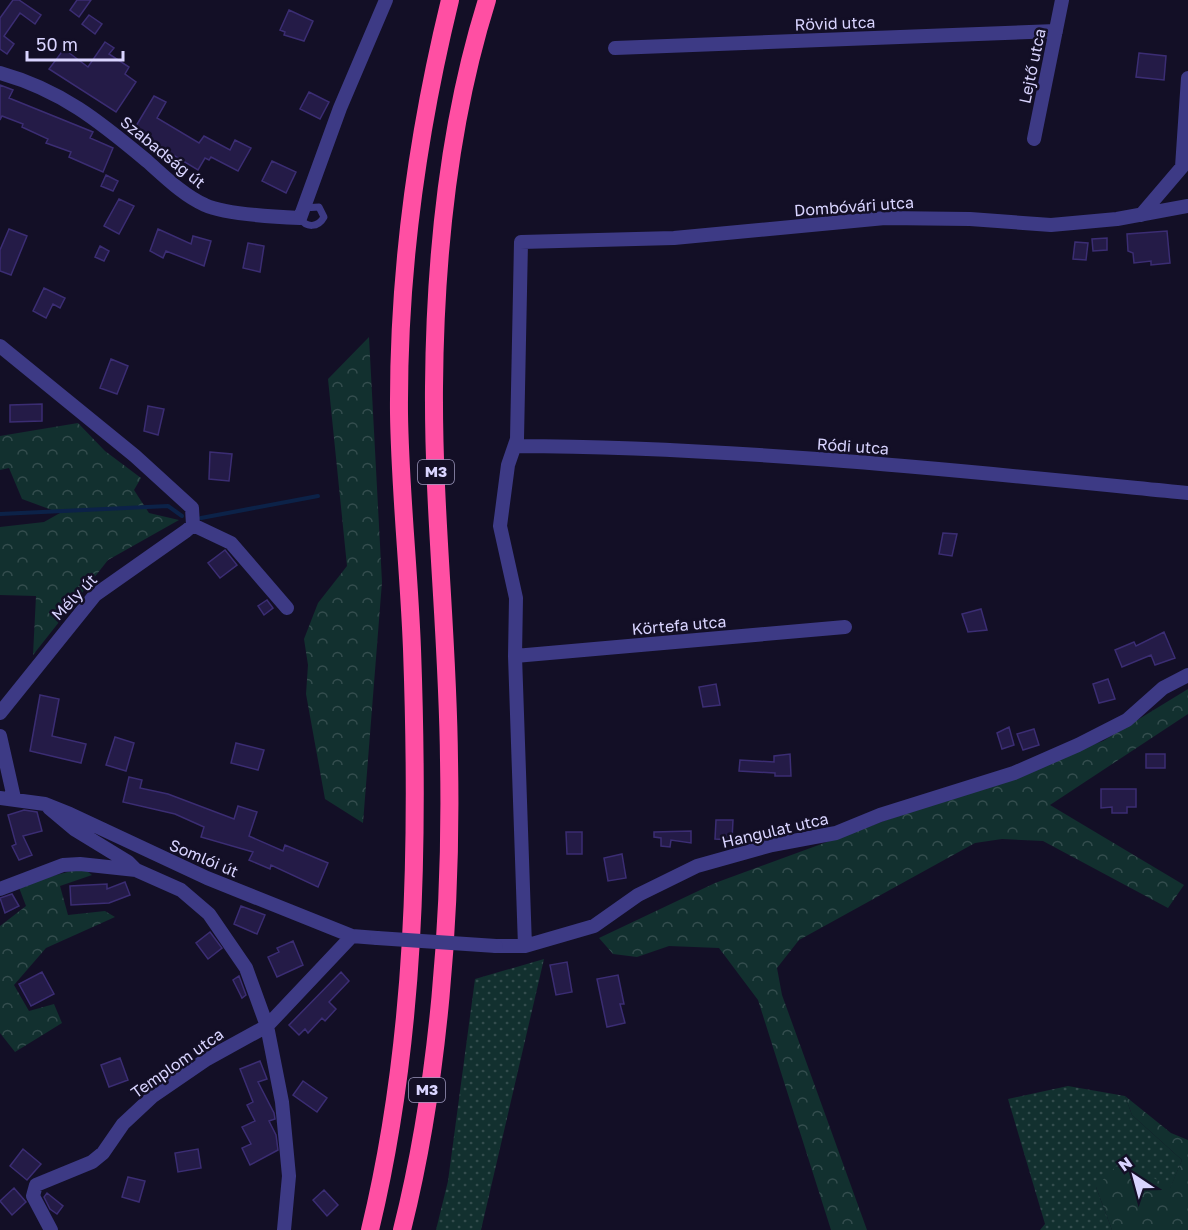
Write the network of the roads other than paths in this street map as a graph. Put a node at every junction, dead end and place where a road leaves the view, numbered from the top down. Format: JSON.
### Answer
{"nodes":[{"id":1,"x":386,"y":0,"type":"edge"},
{"id":2,"x":450,"y":0,"type":"edge"},
{"id":3,"x":487,"y":0,"type":"edge"},
{"id":4,"x":1062,"y":0,"type":"edge"},
{"id":5,"x":1056,"y":31,"type":"junction"},
{"id":6,"x":615,"y":48,"type":"dead end"},
{"id":7,"x":0,"y":73,"type":"edge"},
{"id":8,"x":1188,"y":78,"type":"edge"},
{"id":9,"x":1034,"y":139,"type":"dead end"},
{"id":10,"x":1188,"y":206,"type":"edge"},
{"id":11,"x":1141,"y":215,"type":"junction"},
{"id":12,"x":0,"y":346,"type":"edge"},
{"id":13,"x":515,"y":446,"type":"junction"},
{"id":14,"x":1188,"y":494,"type":"edge"},
{"id":15,"x":193,"y":525,"type":"junction"},
{"id":16,"x":287,"y":608,"type":"dead end"},
{"id":17,"x":845,"y":627,"type":"dead end"},
{"id":18,"x":515,"y":656,"type":"junction"},
{"id":19,"x":1188,"y":675,"type":"edge"},
{"id":20,"x":0,"y":714,"type":"edge"},
{"id":21,"x":0,"y":736,"type":"edge"},
{"id":22,"x":7,"y":798,"type":"edge"},
{"id":23,"x":45,"y":804,"type":"junction"},
{"id":24,"x":136,"y":870,"type":"junction"},
{"id":25,"x":0,"y":889,"type":"edge"},
{"id":26,"x":352,"y":936,"type":"junction"},
{"id":27,"x":525,"y":946,"type":"junction"},
{"id":28,"x":267,"y":1026,"type":"junction"},
{"id":29,"x":51,"y":1230,"type":"edge"},
{"id":30,"x":284,"y":1230,"type":"edge"},
{"id":31,"x":369,"y":1230,"type":"edge"},
{"id":32,"x":402,"y":1230,"type":"edge"}],
"edges":[{"from":1,"to":7,"type":"street","name":"Szabadság út"},
{"from":2,"to":31,"type":"highway","number":"M3"},
{"from":3,"to":32,"type":"highway","number":"M3"},
{"from":4,"to":5,"type":"street","name":"Lejtő utca"},
{"from":5,"to":6,"type":"street","name":"Rövid utca"},
{"from":5,"to":9,"type":"street","name":"Lejtő utca"},
{"from":8,"to":11,"type":"street"},
{"from":10,"to":11,"type":"street","name":"Dombóvári utca"},
{"from":11,"to":13,"type":"street","name":"Dombóvári utca"},
{"from":12,"to":15,"type":"street"},
{"from":13,"to":14,"type":"street","name":"Ródi utca"},
{"from":13,"to":18,"type":"street"},
{"from":15,"to":16,"type":"street"},
{"from":15,"to":20,"type":"street","name":"Mély út"},
{"from":17,"to":18,"type":"street","name":"Körtefa utca"},
{"from":18,"to":27,"type":"street"},
{"from":19,"to":27,"type":"street","name":"Hangulat utca"},
{"from":21,"to":22,"type":"street"},
{"from":22,"to":23,"type":"street","name":"Somlói út"},
{"from":23,"to":24,"type":"street"},
{"from":23,"to":26,"type":"street","name":"Somlói út"},
{"from":24,"to":25,"type":"street"},
{"from":24,"to":28,"type":"street"},
{"from":26,"to":27,"type":"street","name":"Hangulat utca","bridge":true},
{"from":26,"to":28,"type":"street","name":"Templom utca"},
{"from":28,"to":29,"type":"street","name":"Templom utca"},
{"from":28,"to":30,"type":"street"}]}
